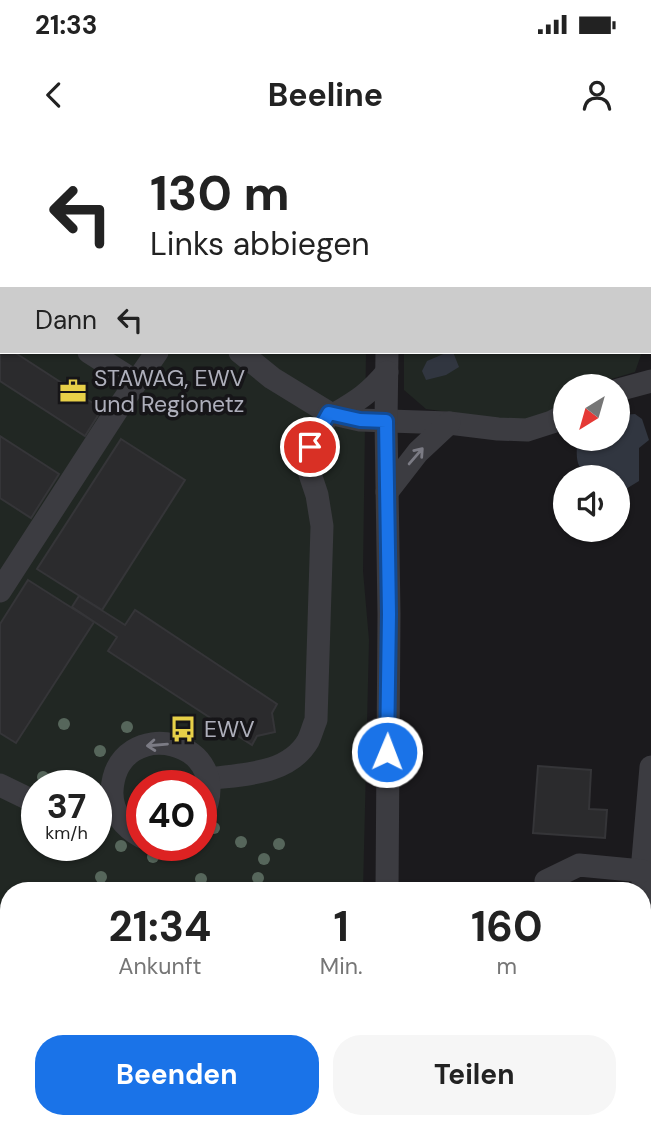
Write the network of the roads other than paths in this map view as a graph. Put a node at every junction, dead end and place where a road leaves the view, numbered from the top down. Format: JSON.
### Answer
{"nodes":[{"id":1,"x":92,"y":354,"type":"edge"},
{"id":2,"x":156,"y":354,"type":"edge"},
{"id":3,"x":242,"y":354,"type":"edge"},
{"id":4,"x":387,"y":362,"type":"edge"},
{"id":5,"x":651,"y":381,"type":"edge"},
{"id":6,"x":136,"y":382,"type":"junction"},
{"id":7,"x":630,"y":387,"type":"edge"},
{"id":8,"x":332,"y":414,"type":"junction"},
{"id":9,"x":386,"y":421,"type":"junction"},
{"id":10,"x":553,"y":421,"type":"edge"},
{"id":11,"x":449,"y":423,"type":"junction"},
{"id":12,"x":387,"y":492,"type":"junction"},
{"id":13,"x":0,"y":592,"type":"edge"},
{"id":14,"x":651,"y":767,"type":"edge"},
{"id":15,"x":204,"y":770,"type":"edge"},
{"id":16,"x":217,"y":778,"type":"edge"},
{"id":17,"x":112,"y":781,"type":"edge"},
{"id":18,"x":0,"y":785,"type":"edge"},
{"id":19,"x":21,"y":795,"type":"edge"},
{"id":20,"x":112,"y":806,"type":"edge"},
{"id":21,"x":126,"y":826,"type":"edge"},
{"id":22,"x":642,"y":871,"type":"junction"},
{"id":23,"x":546,"y":881,"type":"dead end"},
{"id":24,"x":387,"y":882,"type":"edge"},
{"id":25,"x":643,"y":882,"type":"edge"}],
"edges":[{"from":1,"to":6,"type":"street"},
{"from":2,"to":6,"type":"street"},
{"from":3,"to":8,"type":"street"},
{"from":4,"to":8,"type":"street"},
{"from":4,"to":9,"type":"street"},
{"from":5,"to":7,"type":"street"},
{"from":6,"to":13,"type":"street"},
{"from":8,"to":9,"type":"street"},
{"from":8,"to":16,"type":"street"},
{"from":9,"to":11,"type":"street"},
{"from":9,"to":12,"type":"street"},
{"from":10,"to":11,"type":"street"},
{"from":12,"to":11,"type":"street","one_way":true},
{"from":12,"to":24,"type":"street"},
{"from":14,"to":22,"type":"street"},
{"from":15,"to":17,"type":"street","one_way":true},
{"from":18,"to":19,"type":"street"},
{"from":20,"to":21,"type":"street"},
{"from":22,"to":23,"type":"street"},
{"from":22,"to":25,"type":"street"}]}
